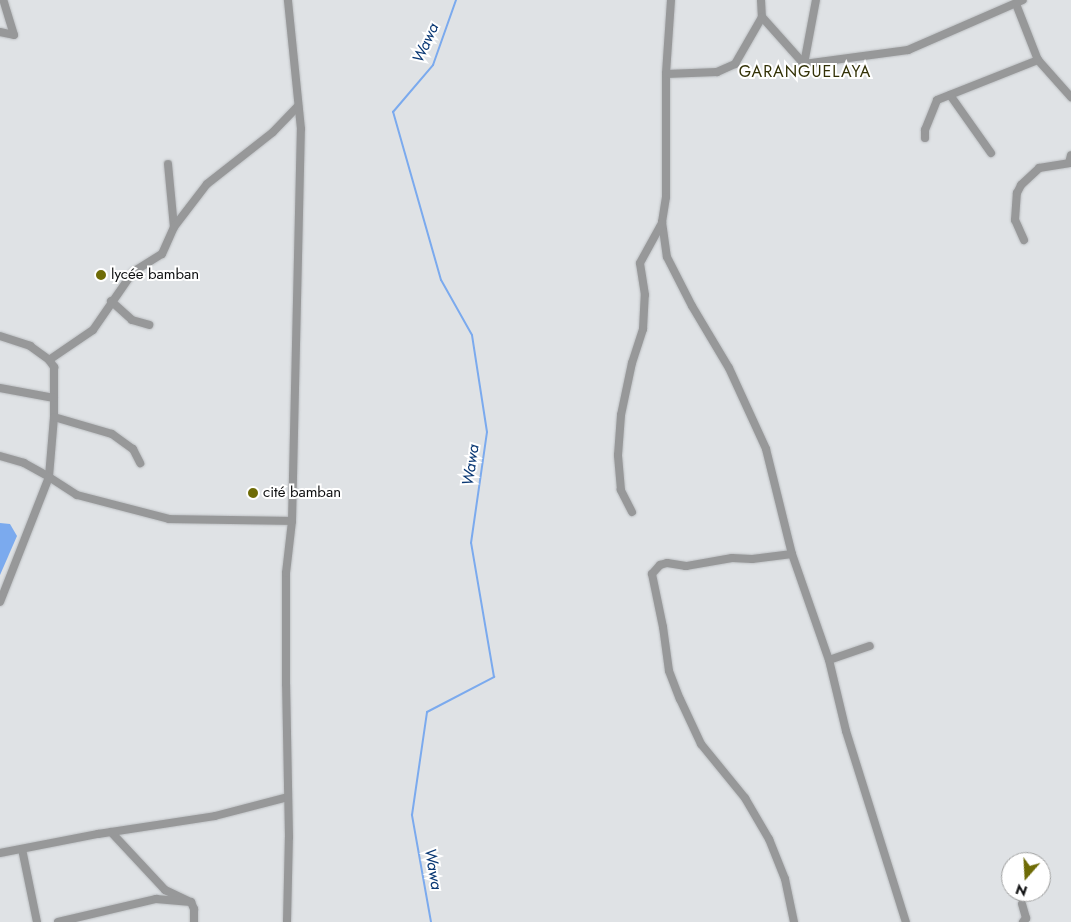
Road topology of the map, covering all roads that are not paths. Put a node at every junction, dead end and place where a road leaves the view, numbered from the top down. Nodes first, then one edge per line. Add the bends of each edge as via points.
1 (3, 0) edge
2 (288, 0) edge
3 (671, 0) edge
4 (761, 0) edge
5 (816, 0) edge
6 (1019, 2) edge
7 (762, 17) junction
8 (0, 32) edge
9 (1038, 60) junction
10 (804, 64) junction
11 (666, 74) junction
12 (950, 95) junction
13 (1071, 97) edge
14 (298, 106) junction
15 (925, 138) dead end
16 (991, 153) dead end
17 (1071, 155) edge
18 (168, 164) dead end
19 (662, 222) junction
20 (174, 227) junction
21 (1024, 240) dead end
22 (111, 301) junction
23 (150, 325) dead end
24 (0, 336) edge
25 (49, 360) junction
26 (0, 388) edge
27 (54, 398) junction
28 (54, 416) junction
29 (0, 456) edge
30 (140, 463) dead end
31 (49, 477) junction
32 (632, 512) dead end
33 (292, 521) junction
34 (792, 554) junction
35 (0, 602) edge
36 (870, 646) dead end
37 (828, 660) junction
38 (288, 797) junction
39 (111, 832) junction
40 (22, 849) junction
41 (0, 853) edge
42 (190, 902) junction
43 (1022, 904) dead end
44 (37, 922) edge
45 (58, 922) edge
46 (194, 922) edge
47 (287, 922) edge
48 (794, 922) edge
49 (906, 922) edge
50 (1022, 922) edge

1 - 8 street via 14,35
2 - 14 street
3 - 11 street
4 - 7 street
5 - 10 street
6 - 9 street
6 - 10 street via 908,50
7 - 10 street
7 - 11 street via 735,64 717,72
9 - 12 street
9 - 13 street
11 - 19 street via 666,197
12 - 15 street via 937,100
12 - 16 street
14 - 20 street via 273,132 207,184
14 - 33 street via 300,149
17 - 21 street via 1069,163 1039,168 1021,185 1017,193 1015,220
18 - 20 street
19 - 32 street via 640,263 645,295 643,329 621,415 618,455 621,490
19 - 34 street via 667,257 729,368 766,449
20 - 22 street via 162,254 133,272
22 - 23 street via 132,320
22 - 25 street via 93,330
24 - 25 street via 30,346
25 - 27 street via 54,368
26 - 27 street
27 - 28 street
28 - 30 street via 112,434 133,450
28 - 31 street
29 - 31 street via 24,463
31 - 33 street via 77,495 169,519
31 - 35 street
33 - 38 street via 286,573
34 - 37 street
34 - 48 street via 732,558 686,566 668,563 652,574 669,671 680,699 701,744 745,798 769,839 784,879
36 - 37 street
37 - 49 street via 846,731
38 - 39 street via 215,816
38 - 47 street
39 - 40 street
39 - 42 street via 165,890
40 - 41 street
40 - 44 street
42 - 45 street via 156,899
42 - 46 street via 194,909
43 - 50 street via 1026,918

